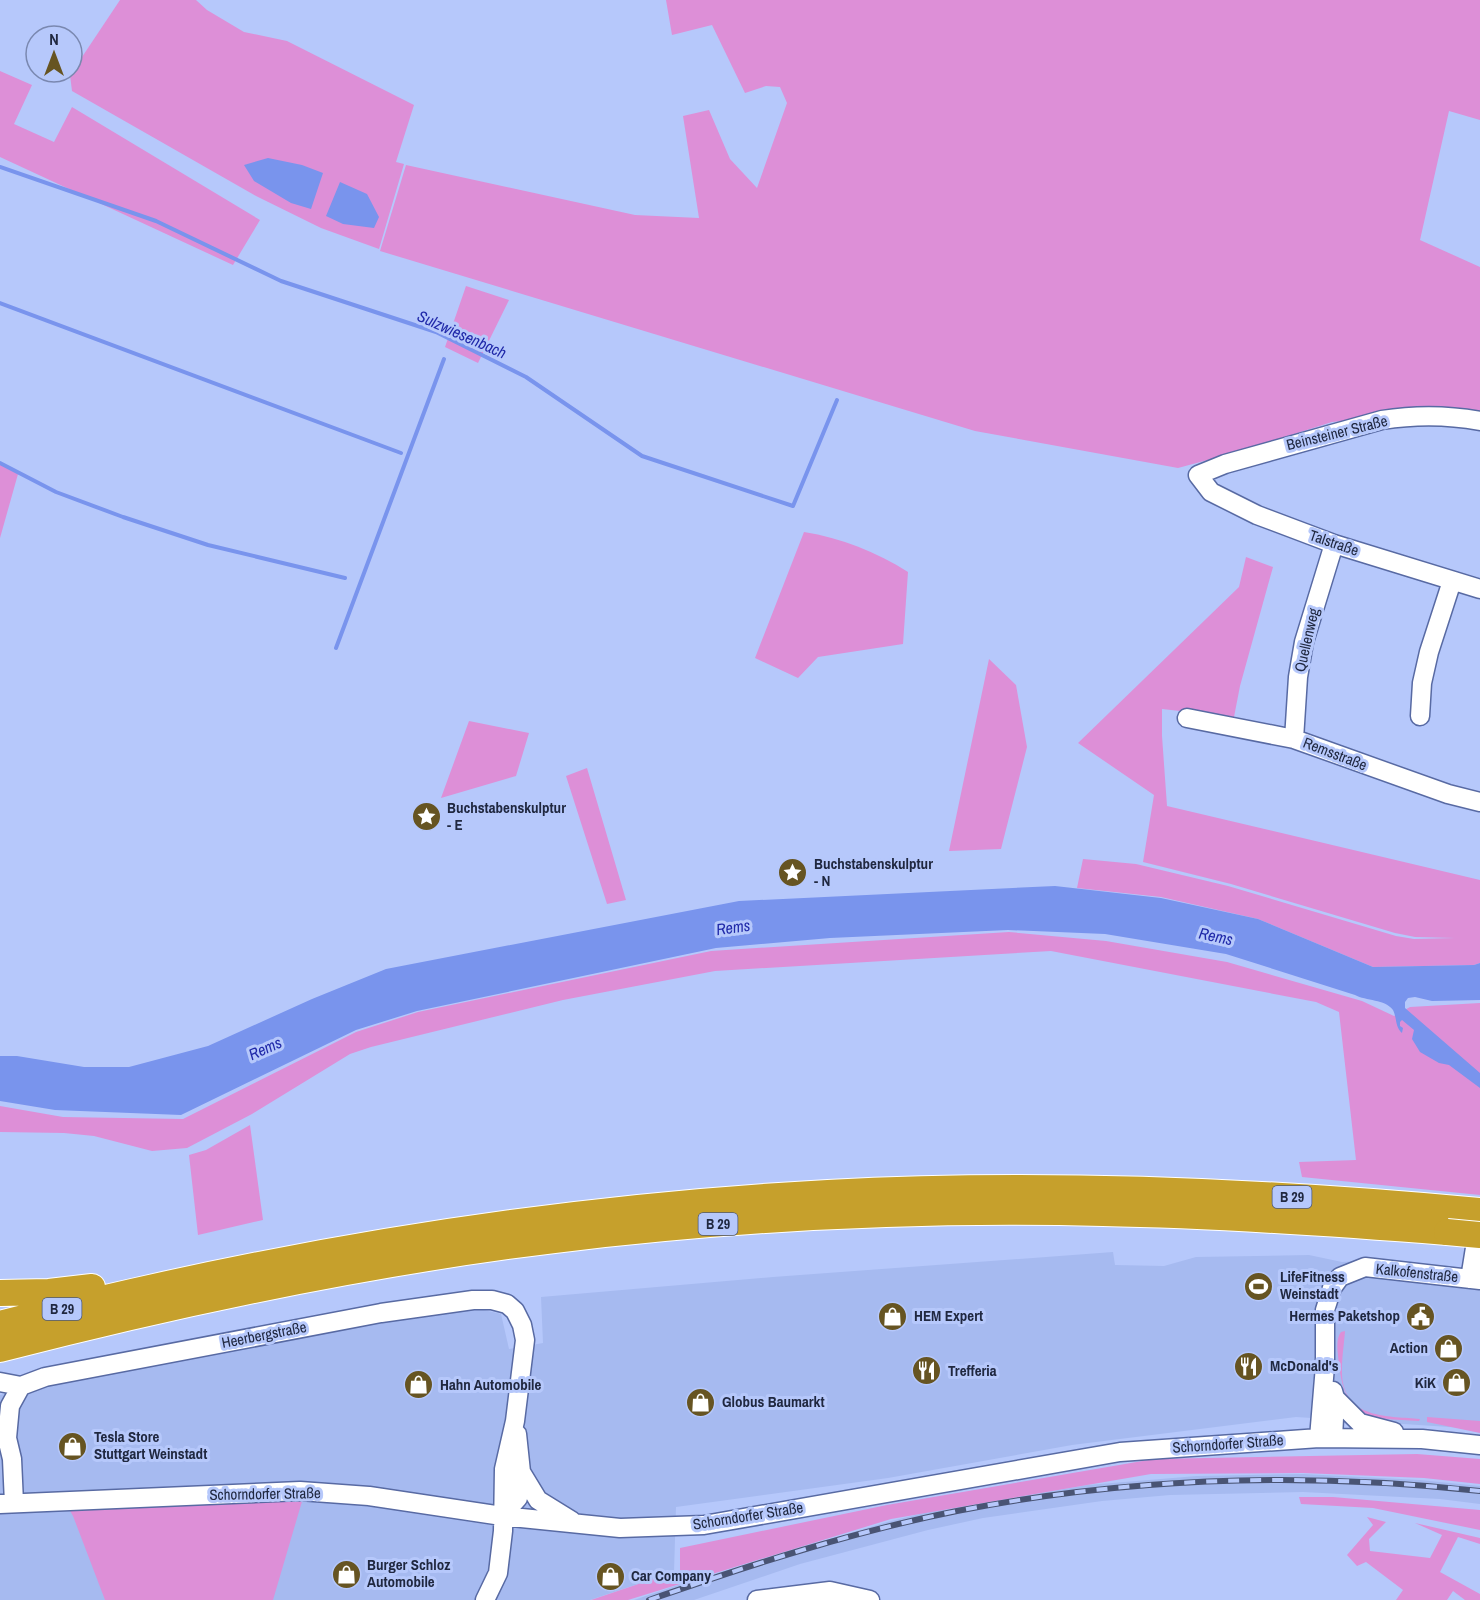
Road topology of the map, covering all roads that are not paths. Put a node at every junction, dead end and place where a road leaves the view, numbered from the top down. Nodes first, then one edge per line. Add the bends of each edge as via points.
1 (1480, 421) edge
2 (1198, 475) joint
3 (1334, 544) junction
4 (1452, 581) junction
5 (1480, 589) edge
6 (1420, 716) dead end
7 (1187, 718) dead end
8 (1294, 739) junction
9 (1480, 802) edge
10 (1480, 1212) edge
11 (1448, 1220) junction
12 (1480, 1235) edge
13 (1475, 1280) edge
14 (0, 1293) edge
15 (125, 1293) junction
16 (0, 1324) edge
17 (0, 1348) edge
18 (1325, 1366) junction
19 (0, 1382) edge
20 (21, 1386) junction
21 (1335, 1398) junction
22 (515, 1421) junction
23 (7, 1438) junction
24 (1326, 1438) junction
25 (1422, 1439) junction
26 (1480, 1445) edge
27 (0, 1464) edge
28 (521, 1472) junction
29 (7, 1504) edge
30 (502, 1516) junction
31 (576, 1524) junction
32 (832, 1595) edge
33 (485, 1600) edge
34 (757, 1600) edge
35 (870, 1600) edge

1 - 2 street, Beinsteiner Straße via 1447,417 1382,420
2 - 3 street, Talstraße via 1211,492 1257,515
3 - 4 street, Talstraße
3 - 8 street, Quellenweg via 1304,642
4 - 5 street, Talstraße
4 - 6 street via 1429,652
7 - 8 street, Remsstraße
8 - 9 street, Remsstraße
10 - 11 highway, B 29
10 - 13 street
11 - 12 highway, B 29, bridge
11 - 15 highway, B 29 via 1216,1193 924,1189 806,1194 632,1208 463,1229 308,1255
11 - 17 highway, B 29 via 1089,1212 915,1214 719,1224 552,1240 375,1267 241,1292
13 - 18 street, Kalkofenstraße via 1365,1267 1340,1277 1325,1310
14 - 15 highway via 100,1286
15 - 16 highway, B 29
18 - 21 street, Kalkofenstraße
18 - 24 street, Kalkofenstraße
19 - 20 street
20 - 22 street, Heerbergstraße via 45,1377 381,1313 492,1300 507,1304 522,1324 525,1340
20 - 23 street via 10,1406
21 - 24 street, Kalkofenstraße
21 - 25 street, Schorndorfer Straße via 1360,1423
22 - 28 street, Heerbergstraße
22 - 30 street, Heerbergstraße via 504,1469
23 - 27 street
23 - 29 street via 12,1459
24 - 25 street, Schorndorfer Straße
24 - 31 street, Schorndorfer Straße via 1120,1452 705,1525 620,1528
25 - 26 street, Schorndorfer Straße
28 - 30 street, Heerbergstraße via 518,1498
28 - 31 street via 538,1500
29 - 30 street, Schorndorfer Straße via 300,1491 369,1496
30 - 31 street, Schorndorfer Straße
30 - 33 street via 498,1573
32 - 34 street
32 - 35 street

